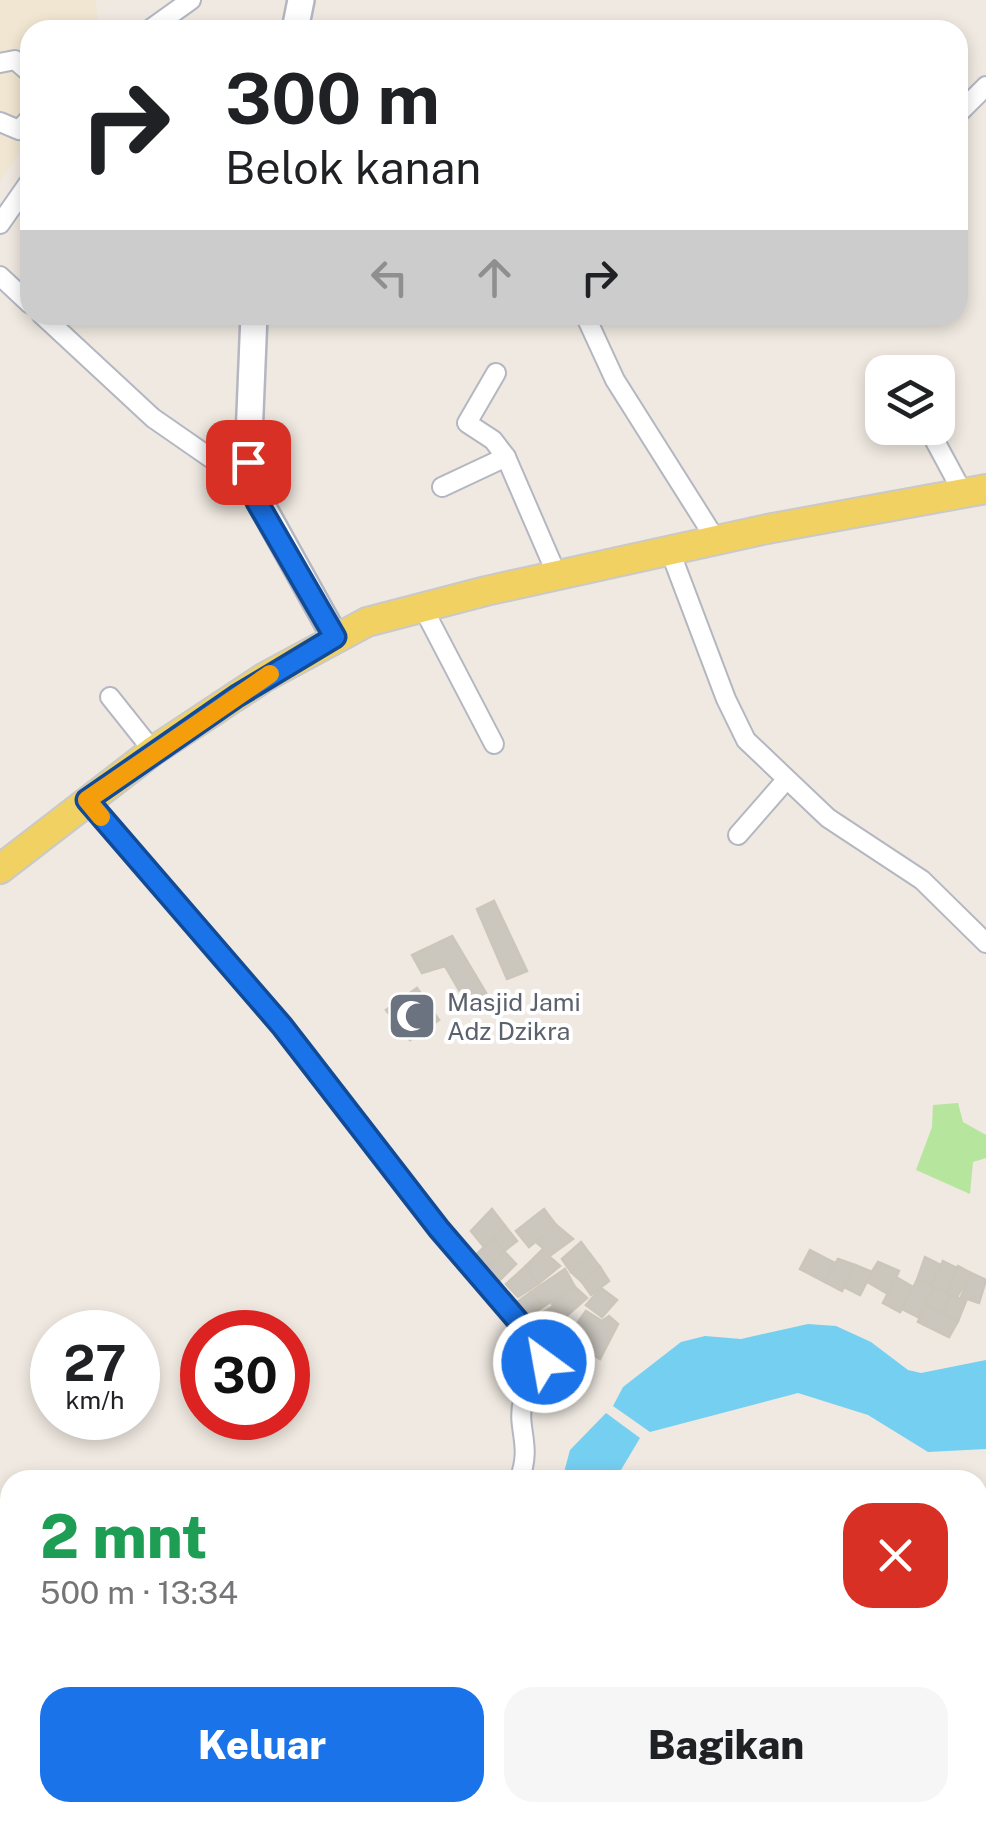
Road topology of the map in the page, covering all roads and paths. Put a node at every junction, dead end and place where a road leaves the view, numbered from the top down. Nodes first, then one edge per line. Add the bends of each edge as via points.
1 (187, 1) edge
2 (162, 20) edge
3 (986, 86) edge
4 (968, 104) edge
5 (20, 195) edge
6 (0, 224) edge
7 (0, 276) edge
8 (20, 295) edge
9 (53, 325) edge
10 (254, 325) edge
11 (590, 325) edge
12 (496, 373) dead end
13 (941, 445) edge
14 (506, 457) junction
15 (251, 486) junction
16 (442, 487) dead end
17 (975, 491) edge
18 (716, 540) junction
19 (670, 551) junction
20 (557, 576) junction
21 (422, 606) junction
22 (335, 637) junction
23 (110, 697) dead end
24 (494, 744) dead end
25 (153, 752) junction
26 (786, 780) junction
27 (87, 800) junction
28 (738, 834) dead end
29 (0, 868) edge
30 (986, 943) edge
31 (522, 1470) edge

1 - 2 street
3 - 4 street
5 - 6 street
7 - 8 street
9 - 15 street via 153,418
10 - 15 street
11 - 18 street via 615,380
12 - 14 street via 466,423
13 - 17 street
14 - 16 street
14 - 20 street
15 - 22 street
17 - 18 main road
18 - 19 main road
19 - 20 main road
19 - 26 street via 740,727
20 - 21 main road
21 - 22 main road
21 - 24 street
22 - 25 main road
23 - 25 street
25 - 27 main road
26 - 28 street
26 - 30 street via 838,826 922,880
27 - 29 main road
27 - 31 street via 282,1026 439,1229 543,1350 544,1362 522,1402 528,1454

